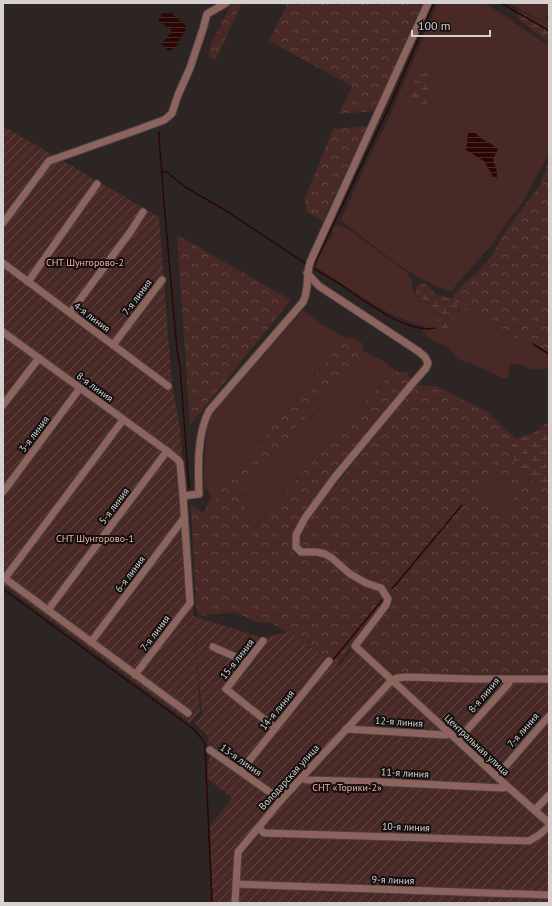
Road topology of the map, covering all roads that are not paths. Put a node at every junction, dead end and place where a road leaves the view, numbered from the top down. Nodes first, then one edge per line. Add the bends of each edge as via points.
1 (226, 3) edge
2 (428, 3) edge
3 (97, 184) dead end
4 (143, 212) dead end
5 (3, 224) edge
6 (3, 263) edge
7 (307, 273) junction
8 (162, 280) dead end
9 (28, 282) junction
10 (70, 313) junction
11 (3, 332) edge
12 (113, 345) junction
13 (39, 358) junction
14 (168, 386) dead end
15 (80, 388) junction
16 (3, 405) edge
17 (123, 420) junction
18 (167, 452) junction
19 (3, 492) edge
20 (183, 496) junction
21 (185, 521) junction
22 (4, 578) edge
23 (48, 610) junction
24 (263, 641) dead end
25 (91, 642) junction
26 (213, 647) dead end
27 (329, 661) dead end
28 (247, 662) junction
29 (135, 675) junction
30 (549, 679) edge
31 (392, 680) junction
32 (509, 680) junction
33 (188, 713) dead end
34 (549, 716) edge
35 (275, 728) junction
36 (346, 729) junction
37 (451, 734) junction
38 (458, 740) junction
39 (210, 750) dead end
40 (240, 771) junction
41 (497, 776) junction
42 (302, 778) junction
43 (508, 787) junction
44 (549, 795) edge
45 (281, 800) junction
46 (535, 810) junction
47 (549, 825) edge
48 (258, 828) junction
49 (236, 884) junction
50 (549, 895) edge
51 (235, 903) edge

1 - 5 street via 207,14 190,68 172,113 168,117 49,161
2 - 7 street
3 - 9 street
4 - 10 street
6 - 9 street, 4-я линия
7 - 20 street via 307,294 303,302 209,411 202,429 199,494
7 - 31 street, Центральная улица via 319,286 418,351 428,361 426,368 335,477 299,526 295,541 296,548 301,552 325,554 350,574 384,592 388,599 386,605 355,646
8 - 12 street, 7-я линия
9 - 10 street, 4-я линия
10 - 12 street, 4-я линия
11 - 13 street, 8-я линия
12 - 14 street, 4-я линия
13 - 15 street, 8-я линия
13 - 16 street
15 - 17 street, 8-я линия
15 - 19 street, 3-я линия
17 - 18 street, 8-я линия
17 - 22 street
18 - 20 street, 8-я линия via 180,463
18 - 23 street, 5-я линия
20 - 21 street
21 - 25 street, 6-я линия
21 - 29 street, 7-я линия via 190,602
22 - 23 street
23 - 25 street
24 - 28 street, 15-я линия
25 - 29 street
26 - 28 street
27 - 35 street, 14-я линия
28 - 35 street, 15-я линия via 226,689
29 - 33 street
30 - 32 street
31 - 32 street via 407,677
31 - 36 street, Володарская улица
31 - 37 street, Центральная улица
32 - 38 street, 8-я линия
34 - 41 street, 7-я линия
35 - 40 street, 14-я линия
36 - 37 street, 12-я линия
36 - 42 street, Володарская улица
37 - 38 street, Центральная улица
38 - 41 street, Центральная улица
39 - 40 street, 13-я линия
40 - 45 street, 13-я линия
41 - 43 street, Центральная улица
42 - 43 street, 11-я линия
42 - 45 street, Володарская улица
43 - 46 street, Центральная улица
44 - 46 street
45 - 48 street, Володарская улица
46 - 47 street, Центральная улица
47 - 48 street, 10-я линия via 529,841 264,833
48 - 49 street, Володарская улица via 238,852
49 - 50 street, 9-я линия
49 - 51 street, Володарская улица

